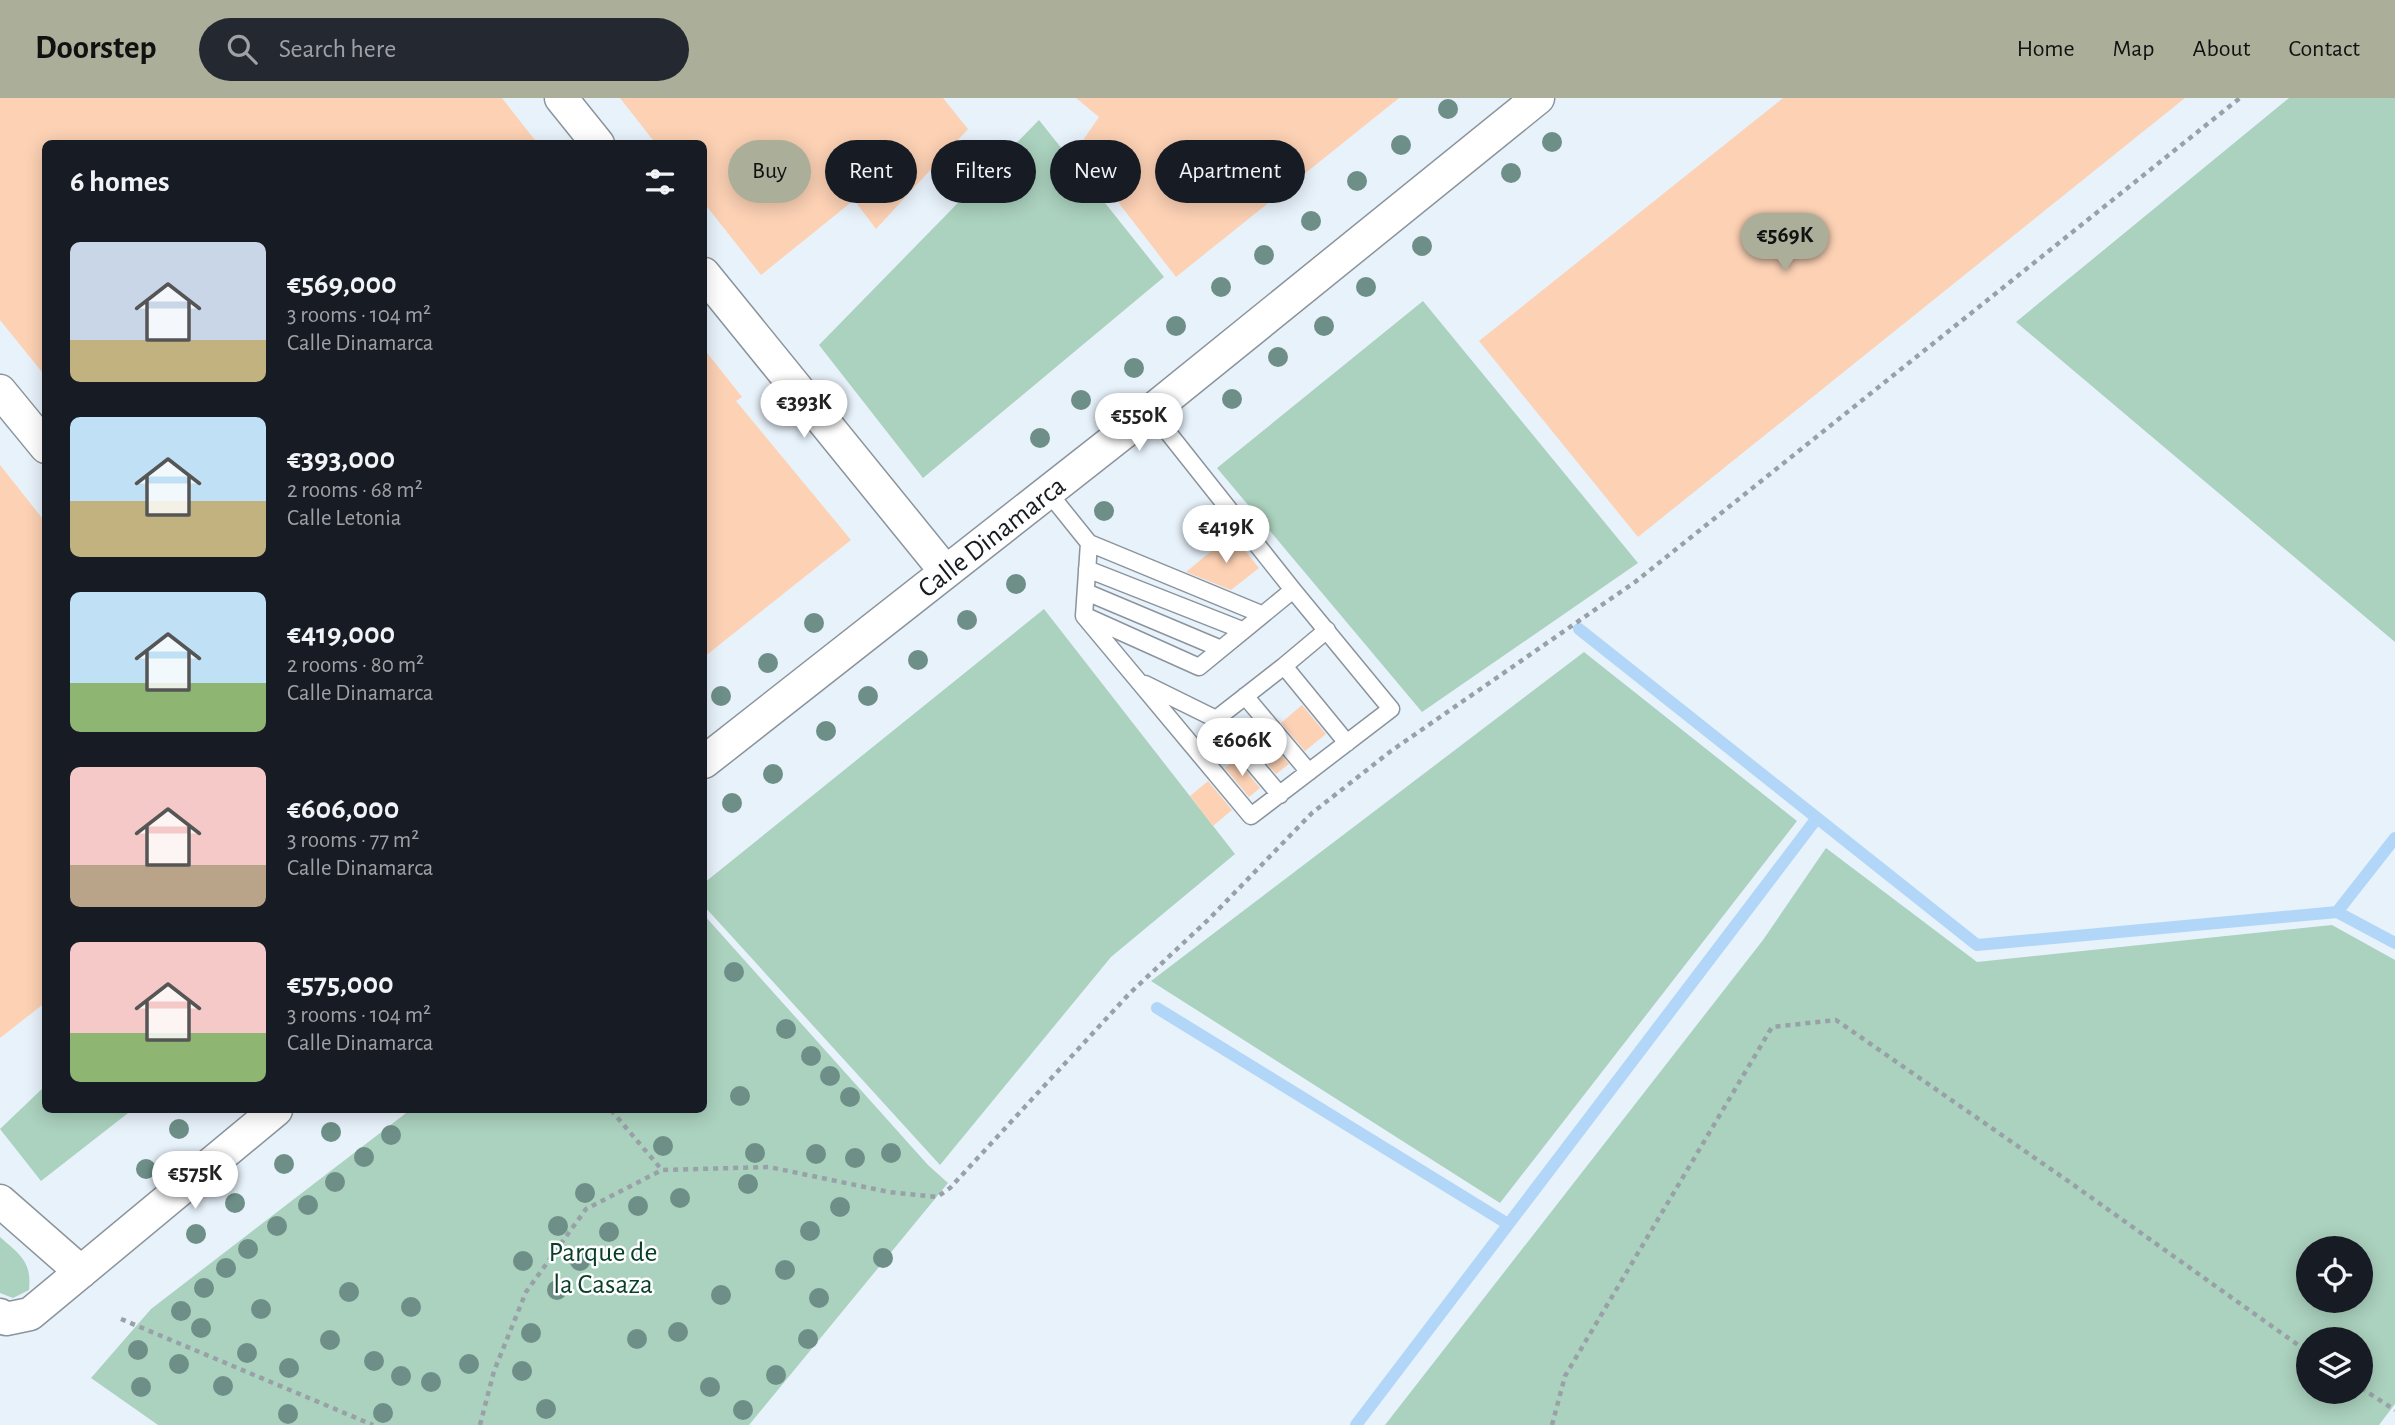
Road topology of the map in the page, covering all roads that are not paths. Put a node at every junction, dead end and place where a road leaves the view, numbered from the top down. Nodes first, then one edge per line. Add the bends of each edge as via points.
1 (561, 98) edge
2 (1538, 98) edge
3 (595, 140) edge
4 (707, 278) edge
5 (0, 391) edge
6 (1151, 411) junction
7 (42, 442) edge
8 (1048, 492) junction
9 (1089, 543) junction
10 (1087, 569) junction
11 (946, 572) junction
12 (1293, 590) junction
13 (1086, 592) junction
14 (1261, 614) junction
15 (1084, 616) junction
16 (1242, 630) junction
17 (1326, 630) junction
18 (1219, 648) junction
19 (1284, 666) junction
20 (1139, 681) junction
21 (1245, 696) junction
22 (1216, 719) junction
23 (1347, 743) junction
24 (707, 760) edge
25 (1309, 772) junction
26 (1280, 795) junction
27 (272, 1113) edge
28 (0, 1200) edge
29 (81, 1272) junction
30 (0, 1315) edge

1 - 3 street
2 - 6 street, Calle Dinamarca
4 - 11 street
5 - 7 street
6 - 8 street, Calle Dinamarca
6 - 12 lane
8 - 9 lane
8 - 11 street, Calle Dinamarca
9 - 10 lane
9 - 14 lane
10 - 13 lane
10 - 16 lane
11 - 24 street, Calle Dinamarca
12 - 14 lane
12 - 17 lane
13 - 15 lane
13 - 18 lane
14 - 16 lane
15 - 18 lane via 1199,667
15 - 20 lane
16 - 18 lane
17 - 19 lane
17 - 23 lane via 1391,709
19 - 21 lane
19 - 23 lane
20 - 22 lane
20 - 26 lane via 1251,816
21 - 22 lane
21 - 25 lane
22 - 26 lane
23 - 25 lane
25 - 26 lane
27 - 29 street
28 - 29 street
29 - 30 street via 30,1314 6,1319

